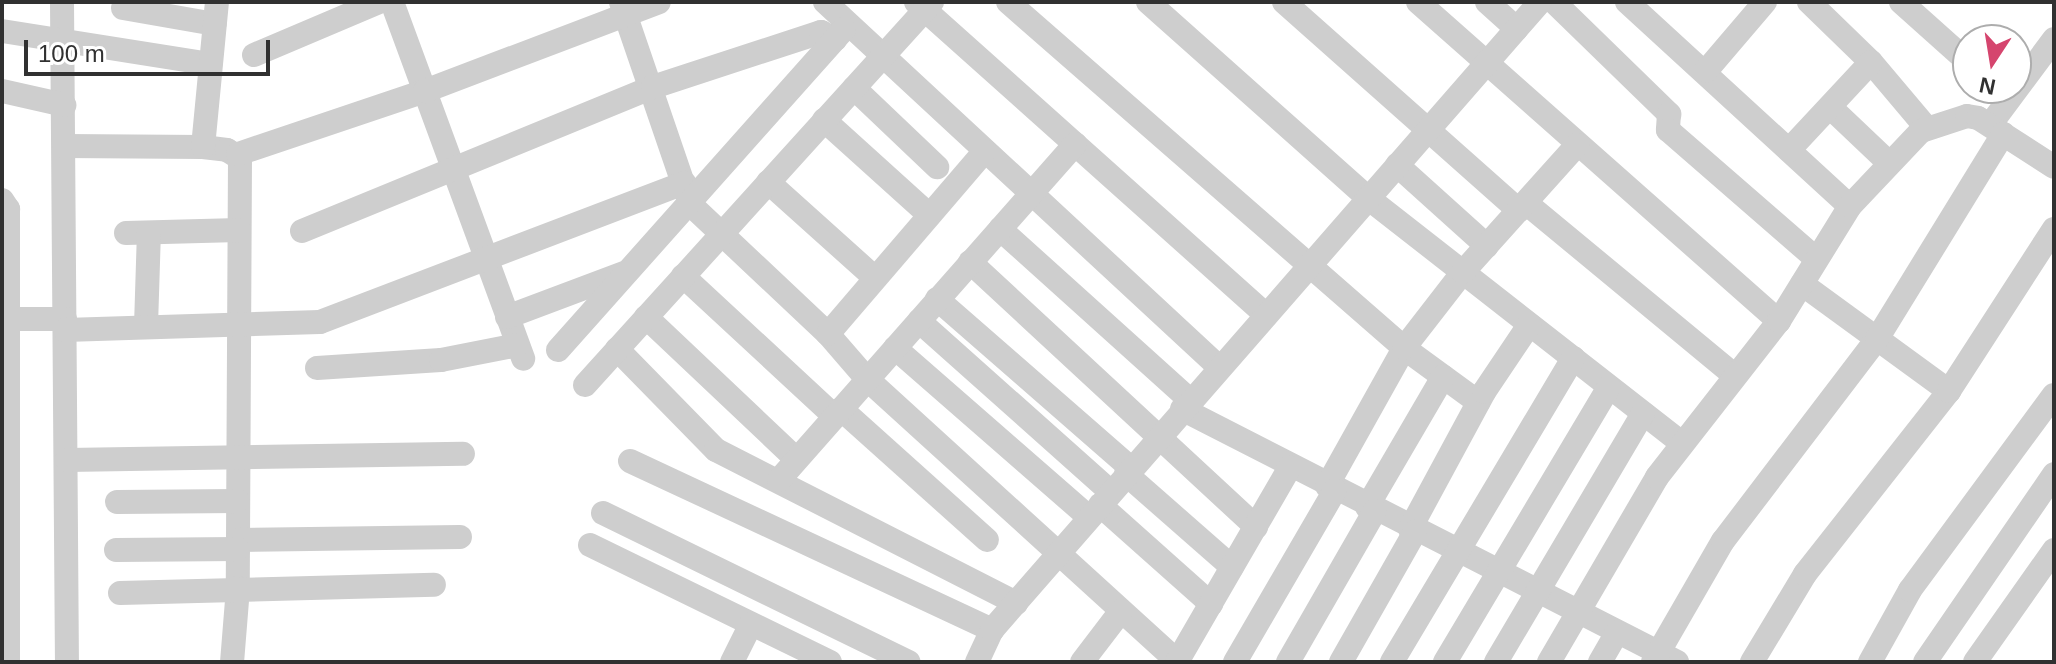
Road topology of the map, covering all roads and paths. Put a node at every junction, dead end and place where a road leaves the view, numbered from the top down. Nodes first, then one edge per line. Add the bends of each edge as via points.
1 (62, 2) edge
2 (379, 2) edge
3 (392, 2) edge
4 (659, 2) edge
5 (825, 2) edge
6 (1008, 2) edge
7 (1148, 2) edge
8 (1284, 2) edge
9 (1418, 2) edge
10 (1487, 2) edge
11 (1540, 2) edge
12 (1554, 2) edge
13 (1627, 2) edge
14 (1765, 2) edge
15 (1809, 2) edge
16 (1901, 2) edge
17 (924, 5) edge
18 (123, 8) dead end
19 (624, 8) edge
20 (216, 13) edge
21 (1517, 29) junction
22 (2, 31) edge
23 (842, 31) junction
24 (2054, 39) edge
25 (62, 44) junction
26 (1952, 48) edge
27 (254, 55) dead end
28 (883, 56) junction
29 (1871, 62) junction
30 (1486, 63) junction
31 (210, 64) junction
32 (2032, 66) edge
33 (1706, 71) junction
34 (653, 87) junction
35 (854, 88) junction
36 (2, 91) edge
37 (425, 91) junction
38 (2006, 104) edge
39 (64, 105) junction
40 (1830, 107) junction
41 (824, 120) junction
42 (1926, 127) junction
43 (1996, 129) junction
44 (1427, 131) junction
45 (1075, 144) junction
46 (1577, 145) junction
47 (64, 146) junction
48 (203, 147) junction
49 (1789, 150) junction
50 (985, 151) junction
51 (238, 154) junction
52 (1889, 163) junction
53 (1397, 165) junction
54 (937, 167) dead end
55 (2054, 167) edge
56 (454, 169) junction
57 (768, 182) junction
58 (687, 194) junction
59 (1031, 194) junction
60 (1368, 198) junction
61 (2, 200) edge
62 (1850, 206) junction
63 (1522, 207) junction
64 (929, 215) junction
65 (1000, 229) junction
66 (2054, 229) edge
67 (239, 230) junction
68 (302, 231) dead end
69 (722, 234) junction
70 (1487, 246) junction
71 (4, 257) edge
72 (485, 257) junction
73 (1814, 257) junction
74 (970, 262) junction
75 (1308, 266) junction
76 (630, 270) junction
77 (1463, 272) junction
78 (683, 276) junction
79 (874, 277) junction
80 (1802, 284) junction
81 (937, 299) junction
82 (1266, 315) junction
83 (507, 317) junction
84 (646, 317) junction
85 (4, 319) edge
86 (919, 321) junction
87 (1779, 321) junction
88 (65, 324) junction
89 (238, 325) junction
90 (1529, 325) junction
91 (146, 326) junction
92 (828, 334) junction
93 (1877, 339) junction
94 (895, 348) junction
95 (1404, 348) junction
96 (617, 349) junction
97 (558, 350) dead end
98 (1573, 358) junction
99 (1219, 367) junction
100 (317, 368) dead end
101 (1735, 376) junction
102 (1443, 377) junction
103 (867, 379) junction
104 (585, 385) dead end
105 (1609, 387) junction
106 (1949, 391) junction
107 (2054, 395) edge
108 (1478, 402) junction
109 (1186, 405) junction
110 (838, 412) junction
111 (1643, 413) junction
112 (1158, 437) junction
113 (1682, 443) junction
114 (463, 454) dead end
115 (238, 457) junction
116 (796, 459) junction
117 (67, 460) junction
118 (630, 461) dead end
119 (1290, 467) junction
120 (2054, 474) edge
121 (779, 480) junction
122 (1331, 488) junction
123 (1111, 491) junction
124 (238, 501) junction
125 (117, 502) dead end
126 (1371, 509) junction
127 (603, 513) dead end
128 (1256, 527) junction
129 (1412, 530) junction
130 (460, 537) dead end
131 (987, 540) dead end
132 (238, 544) junction
133 (590, 545) dead end
134 (116, 550) dead end
135 (2054, 550) edge
136 (1455, 552) junction
137 (1058, 553) junction
138 (1232, 567) junction
139 (1497, 573) junction
140 (434, 585) dead end
141 (238, 588) junction
142 (1536, 592) junction
143 (120, 593) dead end
144 (1016, 603) junction
145 (1211, 604) junction
146 (1121, 611) junction
147 (1577, 612) junction
148 (751, 624) junction
149 (992, 630) junction
150 (1617, 632) junction
151 (1170, 659) edge
152 (1351, 659) edge
153 (1663, 659) edge
154 (8, 662) edge
155 (67, 662) edge
156 (232, 662) edge
157 (732, 662) edge
158 (830, 662) edge
159 (909, 662) edge
160 (977, 662) edge
161 (1082, 662) edge
162 (1235, 662) edge
163 (1288, 662) edge
164 (1392, 662) edge
165 (1445, 662) edge
166 (1496, 662) edge
167 (1549, 662) edge
168 (1600, 662) edge
169 (1752, 662) edge
170 (1870, 662) edge
171 (1925, 662) edge
172 (1975, 662) edge

1 - 25 street
2 - 27 street
3 - 37 street
4 - 19 street
5 - 23 street
6 - 75 street
7 - 60 street
8 - 44 street
9 - 30 street
10 - 21 street
11 - 21 street
12 - 73 street via 1669,114 1668,130
13 - 33 street
14 - 33 street
15 - 29 street
16 - 26 street
17 - 28 street
17 - 45 street
18 - 20 street
19 - 34 street
19 - 37 street
20 - 31 street
21 - 30 street
22 - 25 street
23 - 28 street
23 - 34 street via 821,32
23 - 58 street
24 - 32 street
25 - 31 street
25 - 39 street
28 - 35 street
28 - 50 street
29 - 40 street
29 - 42 street
30 - 44 street
30 - 46 street
31 - 48 street
33 - 49 street
34 - 56 street
34 - 58 street
35 - 41 street
35 - 54 street
36 - 39 street
37 - 51 street
37 - 56 street
38 - 43 street
39 - 47 street
40 - 49 street
40 - 52 street
41 - 57 street
41 - 64 street
42 - 43 street via 1967,116
42 - 52 street
43 - 55 street
43 - 93 street
44 - 53 street
44 - 63 street
45 - 59 street
45 - 82 street
46 - 63 street
46 - 87 street
47 - 48 street
47 - 88 street
48 - 51 street
49 - 62 street
50 - 59 street
50 - 64 street
51 - 67 street
52 - 62 street
53 - 60 street
53 - 70 street
56 - 68 street
56 - 72 street
57 - 69 street
57 - 79 street
58 - 69 street
58 - 72 street
58 - 76 street
59 - 65 street
59 - 99 street
60 - 75 street
60 - 77 street
61 - 71 street via 8,209
62 - 73 street
63 - 70 street
63 - 101 street
64 - 79 street
65 - 74 street
65 - 109 street
66 - 106 street
67 - 89 street
67 - 91 street via 137,233
69 - 78 street
69 - 92 street
70 - 77 street
71 - 85 street
72 - 83 street
72 - 89 street via 320,322
73 - 80 street
74 - 81 street
74 - 112 street
75 - 82 street
75 - 95 street
76 - 83 street
76 - 97 street
77 - 90 street
77 - 95 street
78 - 84 street
78 - 110 street
79 - 92 street
80 - 87 street
80 - 93 street
81 - 86 street
81 - 123 street
82 - 99 street
83 - 100 street via 520,352
84 - 96 street
84 - 116 street
85 - 88 street
85 - 154 street
86 - 94 street
86 - 123 street
87 - 101 street
88 - 91 street
88 - 117 street
89 - 91 street
89 - 115 street
90 - 98 street
90 - 108 street
92 - 103 street
93 - 106 street
93 - 153 street via 1723,541
94 - 103 street
94 - 123 street
95 - 102 street
95 - 122 street
96 - 104 street
96 - 121 street via 708,445
98 - 105 street
98 - 136 street
99 - 109 street
101 - 113 street
102 - 108 street
102 - 126 street
103 - 110 street
103 - 137 street
105 - 111 street
105 - 139 street
106 - 169 street via 1805,574
107 - 170 street via 1910,590
108 - 129 street
109 - 112 street
109 - 119 street
110 - 116 street
110 - 131 street
111 - 113 street
111 - 142 street
112 - 123 street
112 - 128 street
113 - 147 street
114 - 115 street
115 - 117 street
115 - 124 street
116 - 121 street
117 - 155 street
118 - 149 street
119 - 122 street
119 - 128 street
120 - 171 street
121 - 144 street
122 - 126 street
122 - 162 street
123 - 137 street
123 - 138 street
123 - 145 street
124 - 125 street
124 - 132 street
126 - 129 street
126 - 163 street
127 - 159 street
128 - 138 street
129 - 136 street
129 - 152 street
130 - 132 street
132 - 134 street
132 - 141 street
133 - 148 street
135 - 172 street
136 - 139 street
136 - 164 street
137 - 144 street
137 - 146 street
138 - 145 street
139 - 142 street
139 - 165 street
140 - 141 street
141 - 143 street
141 - 156 street
142 - 147 street
142 - 166 street
144 - 149 street
145 - 151 street
146 - 151 street
146 - 161 street
147 - 150 street
147 - 167 street
148 - 157 street
148 - 158 street
149 - 160 street
150 - 153 street
150 - 168 street

